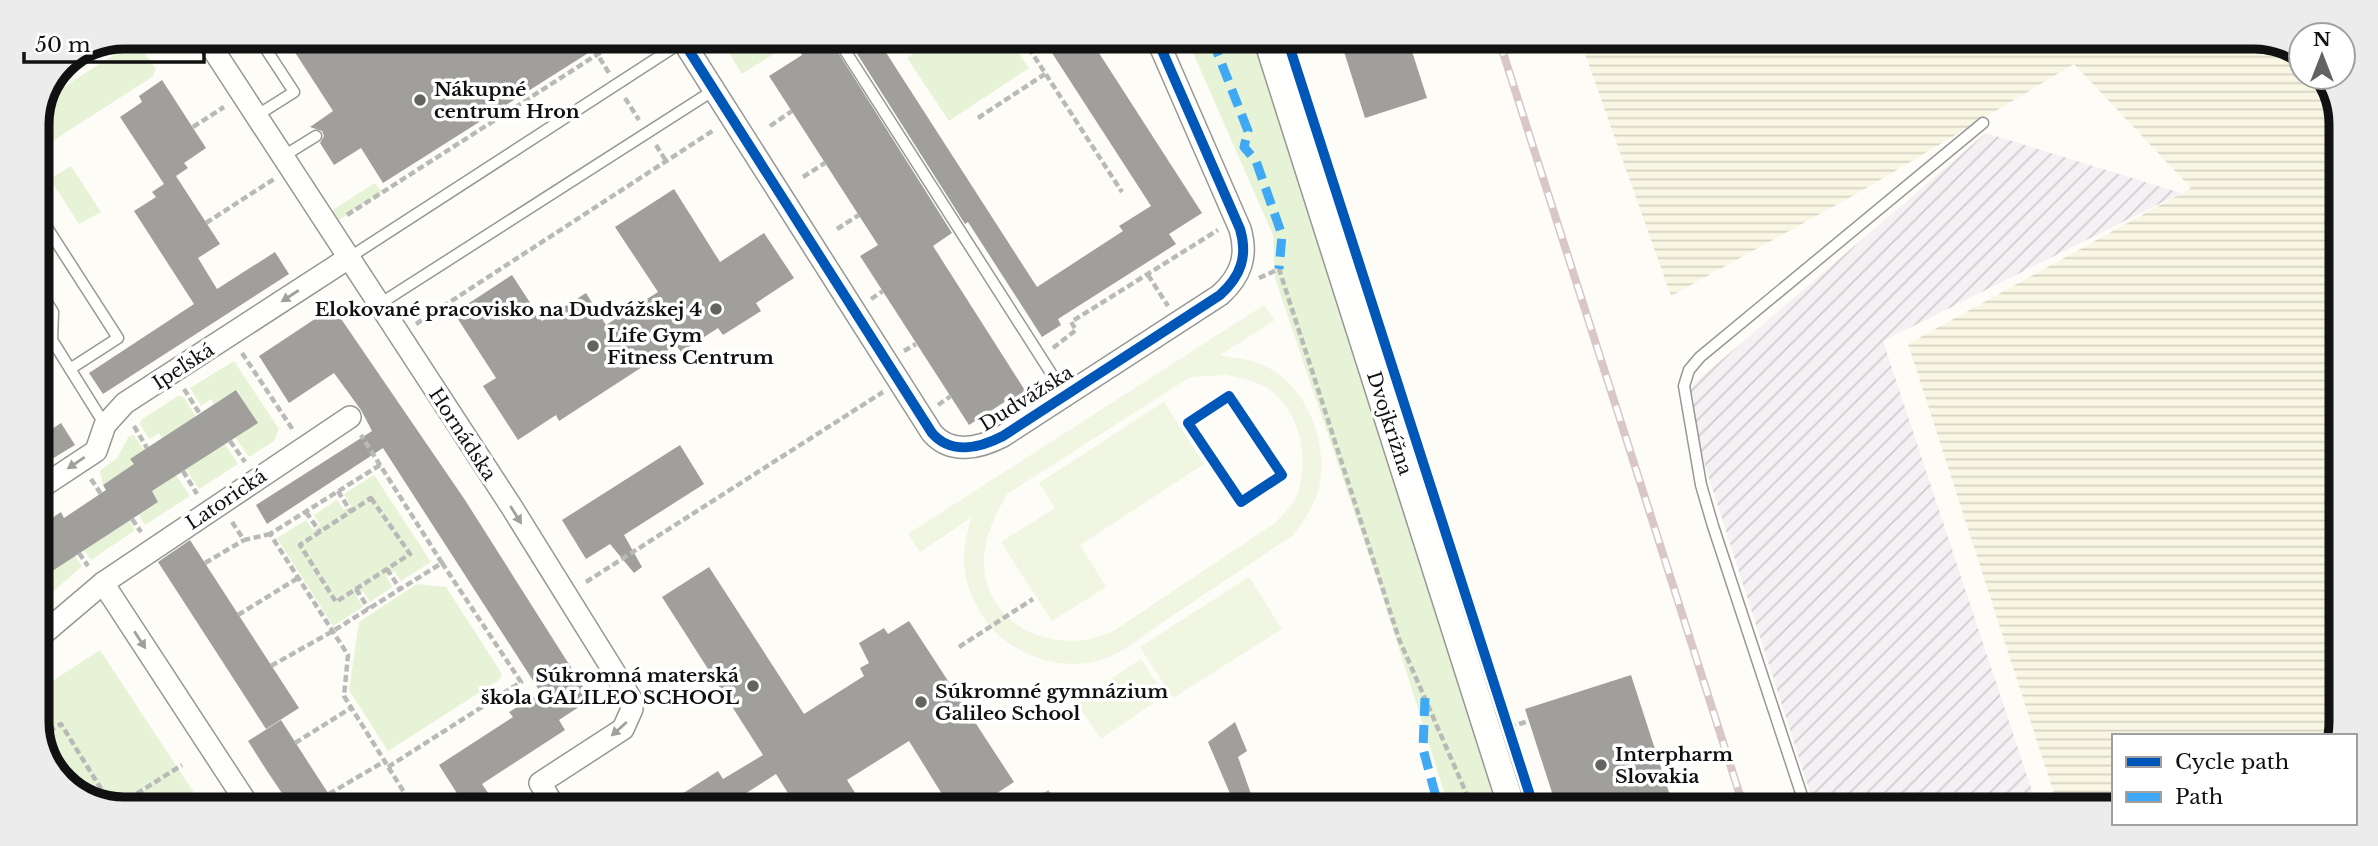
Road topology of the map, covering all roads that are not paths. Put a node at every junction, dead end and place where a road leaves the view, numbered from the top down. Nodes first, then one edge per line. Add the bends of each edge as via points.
1 (213, 49) edge
2 (266, 49) edge
3 (669, 49) edge
4 (690, 49) edge
5 (844, 49) edge
6 (1161, 49) edge
7 (1270, 49) edge
8 (713, 90) junction
9 (256, 116) junction
10 (1983, 123) dead end
11 (316, 136) dead end
12 (280, 167) junction
13 (49, 231) edge
14 (347, 259) junction
15 (378, 305) junction
16 (49, 306) edge
17 (70, 369) junction
18 (1065, 395) junction
19 (354, 424) road end
20 (105, 425) junction
21 (49, 489) edge
22 (95, 575) junction
23 (49, 626) edge
24 (243, 797) edge
25 (549, 797) edge
26 (1508, 797) edge
27 (1801, 797) edge

1 - 9 street, Hornádska
2 - 9 lane via 294,92
3 - 14 lane
4 - 8 street, Dudvážska
5 - 18 lane
6 - 18 street, Dudvážska via 1240,229 1241,268 1233,283
7 - 26 street, Dvojkrížna
8 - 15 lane
8 - 18 street, Dudvážska via 937,439 954,446 986,444
9 - 12 street, Hornádska
10 - 27 lane via 1700,357 1684,386 1701,485
11 - 12 lane
12 - 14 street, Hornádska
13 - 17 lane via 118,338
14 - 15 street, Hornádska
14 -> 20 street, Ipeľská via 125,403
15 -> 25 street, Hornádska via 631,699 632,709 623,729 540,783
16 - 17 lane via 52,340
17 - 20 lane
19 - 22 street, Latorická
20 -> 21 street, Ipeľská via 96,451
22 - 23 street, Latorická
22 -> 24 street

